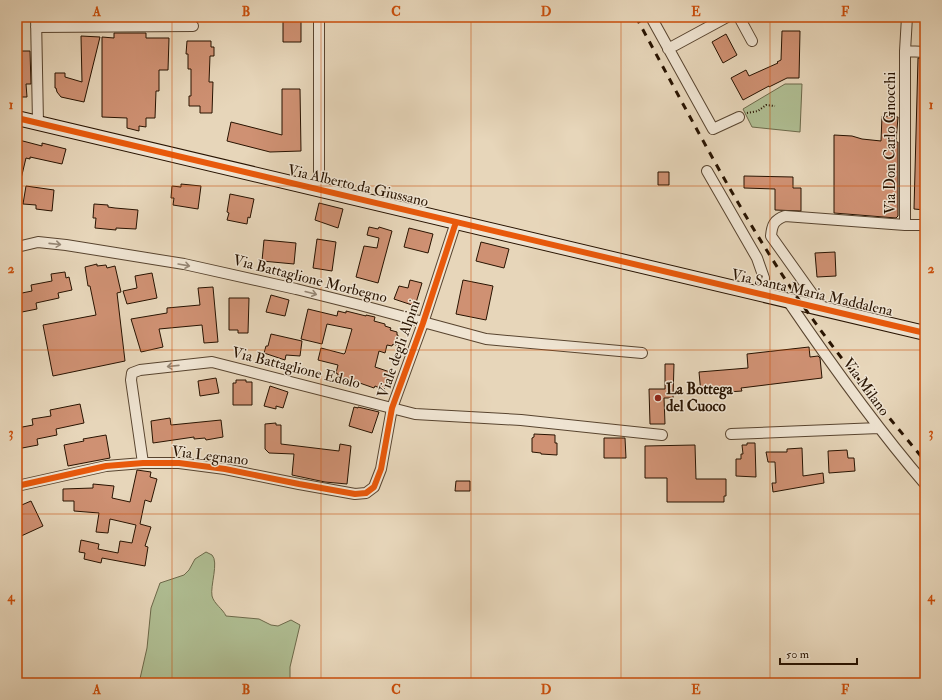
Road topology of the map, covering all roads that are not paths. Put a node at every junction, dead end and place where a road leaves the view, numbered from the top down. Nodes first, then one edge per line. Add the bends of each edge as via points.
1 (319, 17) edge
2 (651, 17) edge
3 (727, 17) edge
4 (739, 17) edge
5 (907, 17) edge
6 (36, 22) edge
7 (193, 26) dead end
8 (752, 41) dead end
9 (668, 49) junction
10 (905, 51) junction
11 (925, 52) edge
12 (739, 117) road end
13 (17, 118) edge
14 (38, 123) junction
15 (707, 171) dead end
16 (319, 190) junction
17 (456, 222) junction
18 (905, 224) junction
19 (925, 225) edge
20 (17, 247) edge
21 (693, 279) joint
22 (762, 295) junction
23 (788, 301) junction
24 (823, 309) junction
25 (423, 323) junction
26 (925, 333) edge
27 (642, 353) dead end
28 (392, 408) junction
29 (879, 428) junction
30 (731, 434) dead end
31 (662, 435) dead end
32 (143, 463) junction
33 (925, 484) edge
34 (17, 486) edge
35 (374, 487) joint

1 - 16 street
2 - 9 street
3 - 9 street
4 - 8 street
5 - 10 street, Via Don Carlo Gnocchi
6 - 7 street
6 - 14 street
9 - 12 street via 713,129
10 - 11 street
10 - 18 street, Via Don Carlo Gnocchi
13 - 14 street, Via Alberto da Giussano
14 - 16 street, Via Alberto da Giussano
15 - 22 street via 757,258 764,278
16 - 17 street, Via Alberto da Giussano
17 - 21 street, Via Alberto da Giussano
17 - 25 street, Viale degli Alpini
18 - 19 street
18 - 24 street, Via Don Carlo Gnocchi via 785,216 777,219 772,225 771,236
20 -> 25 street, Via Battaglione Morbegno via 38,242 184,264 296,289
21 - 22 street, Via Santa Maria Maddalena
22 - 23 street, Via Santa Maria Maddalena
23 - 24 street, Via Santa Maria Maddalena
23 - 29 street, Via Milano via 832,366
24 - 26 street, Via Santa Maria Maddalena
25 - 27 street, Via Battaglione Morbegno via 486,339
25 - 28 street, Viale degli Alpini
28 - 31 street, Via Battaglione Edolo via 415,414 521,420
28 -> 32 street, Via Battaglione Edolo via 212,362 140,370 132,373 130,380
28 - 35 street, Viale degli Alpini via 381,468
29 - 30 street, Via Milano
29 - 33 street
32 - 34 street, Via Legnano via 106,466
32 - 35 street, Via Legnano via 179,463 225,469 355,494 366,493

